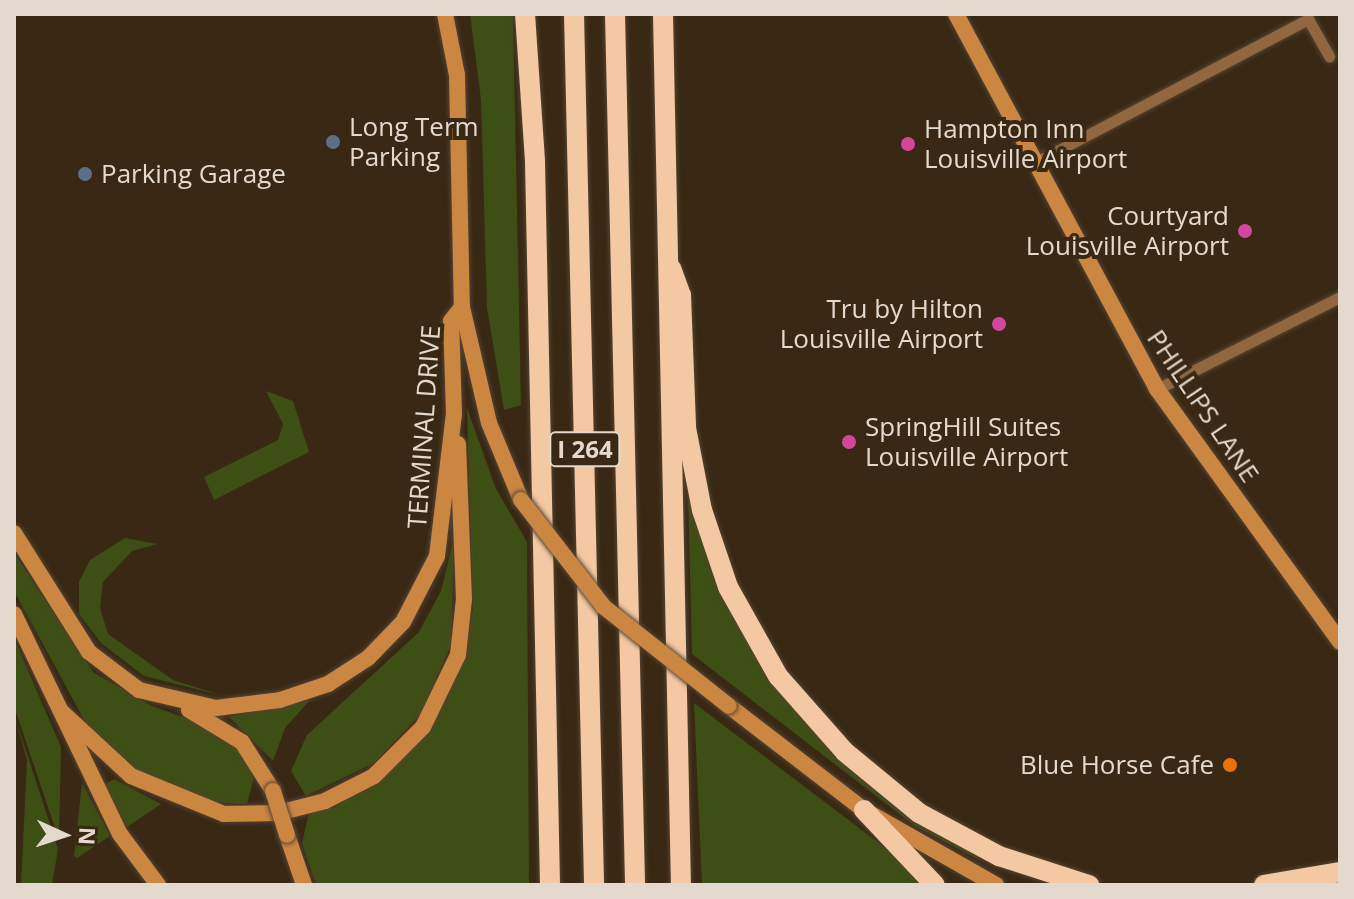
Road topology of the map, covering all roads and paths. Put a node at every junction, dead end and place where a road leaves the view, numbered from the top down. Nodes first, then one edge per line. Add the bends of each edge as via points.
1 (445, 14) edge
2 (525, 14) edge
3 (538, 14) edge
4 (574, 14) edge
5 (615, 14) edge
6 (663, 14) edge
7 (956, 14) edge
8 (1329, 56) dead end
9 (535, 162) junction
10 (1034, 163) junction
11 (669, 264) junction
12 (1340, 297) edge
13 (462, 307) junction
14 (1157, 389) junction
15 (454, 414) junction
16 (14, 533) edge
17 (14, 614) edge
18 (1340, 642) edge
19 (165, 700) junction
20 (62, 712) junction
21 (864, 810) junction
22 (547, 851) junction
23 (1340, 872) edge
24 (158, 885) edge
25 (304, 885) edge
26 (543, 885) edge
27 (550, 885) edge
28 (594, 885) edge
29 (635, 885) edge
30 (681, 885) edge
31 (935, 885) edge
32 (996, 885) edge
33 (1089, 885) edge
34 (1264, 885) edge

1 - 13 main road, TERMINAL DRIVE via 457,75
2 - 9 highway
3 - 9 highway via 542,138
4 - 28 highway, I 264
5 - 29 highway, I 264
6 - 11 highway
7 - 10 main road, PHILLIPS LANE
8 - 10 street via 1308,19
9 - 22 highway
10 - 14 main road, PHILLIPS LANE
11 - 30 highway
11 - 33 highway via 681,295 686,428 702,510 728,587 778,676 845,752 919,813 999,856
12 - 14 street
13 - 15 main road, TERMINAL DRIVE via 451,321
13 - 21 main road, TERMINAL DRIVE, bridge via 471,318 489,423 521,500 604,607
14 - 18 main road, PHILLIPS LANE
15 - 19 main road, TERMINAL DRIVE via 437,556 417,602 387,641 328,684 280,700 216,708
15 - 20 main road via 464,599 460,646 423,727 374,776 302,807 224,814 131,776
16 - 19 main road, TERMINAL DRIVE via 89,652 117,678
17 - 20 main road
19 - 25 main road, bridge via 242,742 273,791
20 - 24 main road via 120,834
21 - 31 highway
21 - 32 main road, TERMINAL DRIVE
22 - 26 highway
22 - 27 highway
23 - 34 highway

